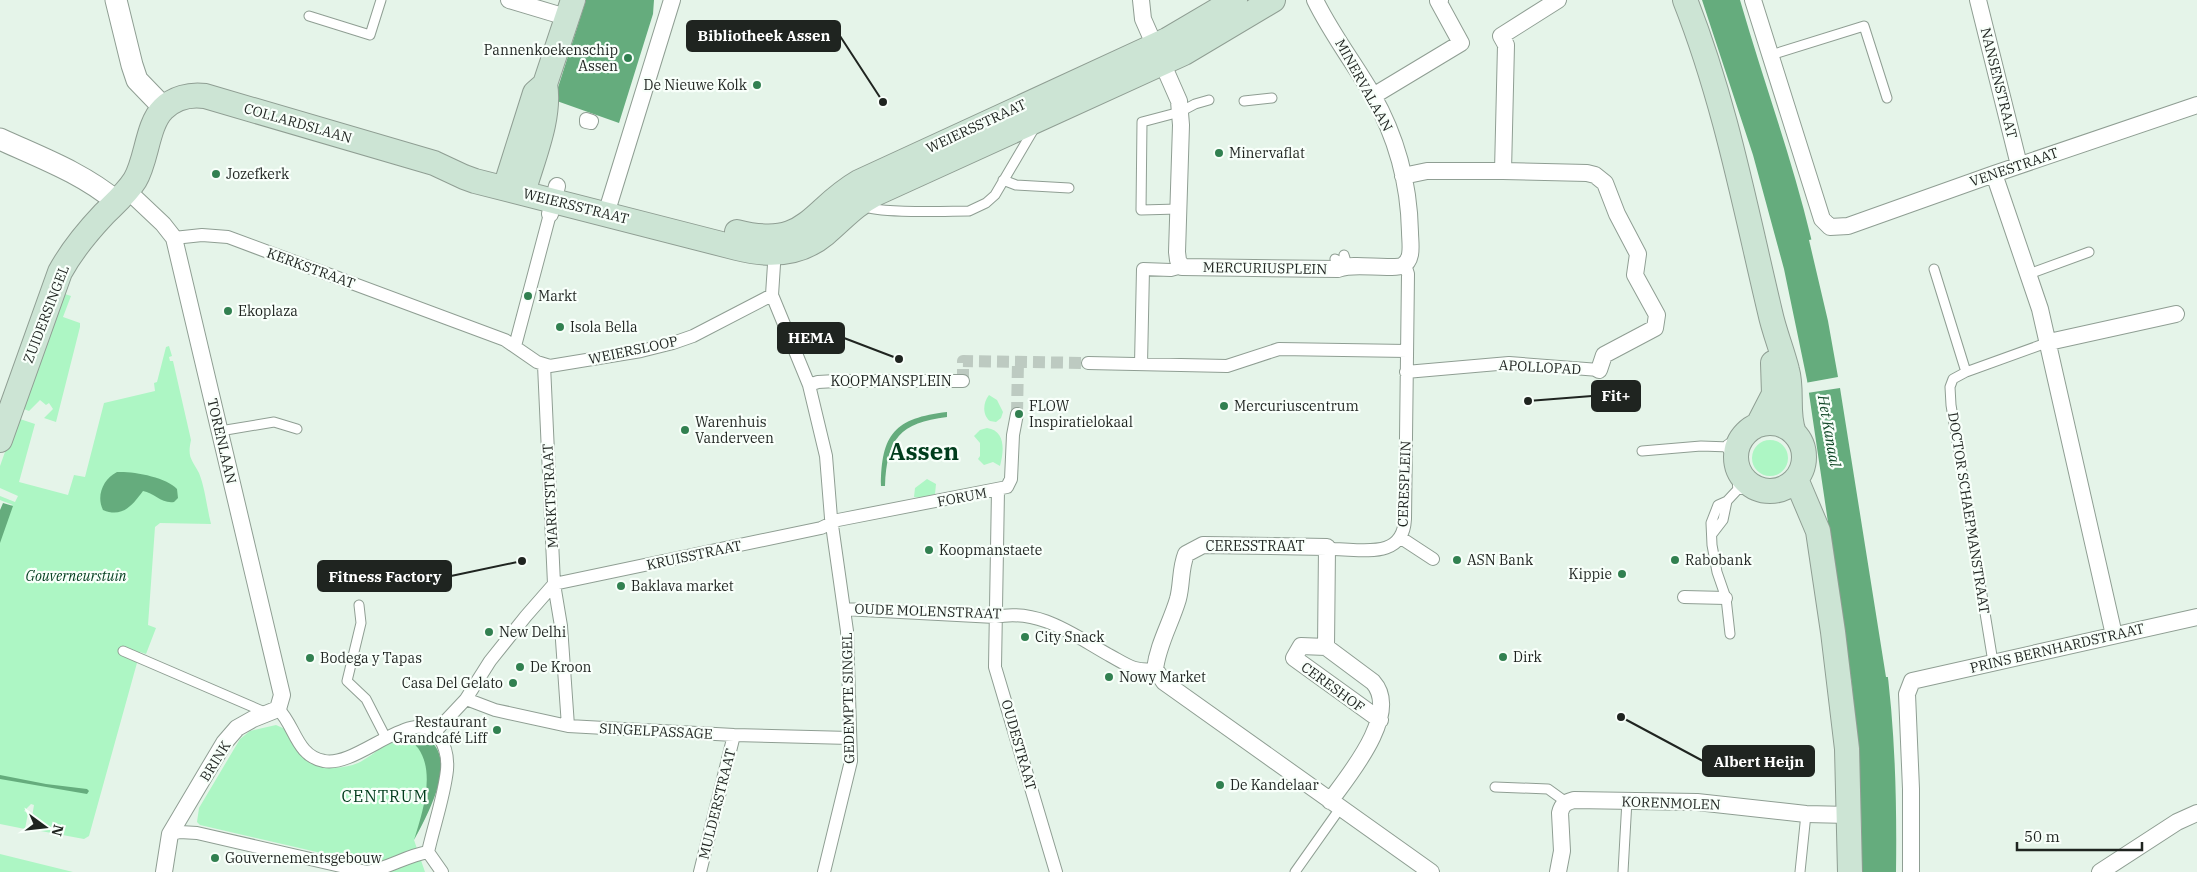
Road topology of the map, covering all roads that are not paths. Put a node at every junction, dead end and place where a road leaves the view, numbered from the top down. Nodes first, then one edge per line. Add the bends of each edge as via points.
1 (116, 0) edge
2 (380, 0) edge
3 (509, 0) edge
4 (672, 0) edge
5 (1141, 0) edge
6 (1235, 0) edge
7 (1273, 0) edge
8 (1315, 0) edge
9 (1440, 0) edge
10 (1558, 0) edge
11 (1685, 0) edge
12 (1753, 0) edge
13 (1978, 0) edge
14 (570, 9) edge
15 (308, 16) dead end
16 (1159, 54) junction
17 (1771, 55) junction
18 (1373, 96) junction
19 (1272, 98) dead end
20 (1887, 98) dead end
21 (1209, 100) dead end
22 (1244, 101) dead end
23 (2197, 105) edge
24 (164, 108) junction
25 (1180, 112) junction
26 (1042, 116) junction
27 (0, 139) edge
28 (2019, 165) junction
29 (1503, 171) junction
30 (1994, 174) junction
31 (1403, 176) junction
32 (1002, 180) junction
33 (516, 183) junction
34 (1070, 188) dead end
35 (122, 196) junction
36 (554, 200) junction
37 (858, 204) junction
38 (608, 206) junction
39 (1178, 209) junction
40 (814, 231) junction
41 (174, 238) junction
42 (774, 245) junction
43 (2089, 252) dead end
44 (1405, 265) junction
45 (1182, 267) junction
46 (1934, 269) dead end
47 (2029, 274) junction
48 (772, 295) junction
49 (2176, 314) dead end
50 (1772, 318) junction
51 (2049, 342) junction
52 (515, 346) junction
53 (1407, 351) junction
54 (1088, 363) tunnel mouth
55 (1141, 364) junction
56 (544, 365) junction
57 (1599, 370) joint
58 (1406, 372) junction
59 (1966, 372) junction
60 (963, 381) dead end
61 (809, 385) junction
62 (1017, 414) tunnel mouth
63 (1758, 425) junction
64 (297, 429) dead end
65 (220, 431) junction
66 (1794, 433) junction
67 (0, 440) edge
68 (1734, 447) junction
69 (1642, 451) dead end
70 (1796, 479) junction
71 (1744, 484) junction
72 (998, 490) junction
73 (1772, 491) junction
74 (832, 523) junction
75 (1401, 538) junction
76 (1327, 547) junction
77 (1433, 559) dead end
78 (1825, 579) junction
79 (554, 584) junction
80 (1684, 597) dead end
81 (1726, 603) junction
82 (359, 605) dead end
83 (844, 608) junction
84 (995, 617) junction
85 (2197, 617) edge
86 (1730, 634) dead end
87 (2114, 635) junction
88 (1326, 647) junction
89 (123, 651) dead end
90 (1993, 662) junction
91 (1155, 669) junction
92 (466, 699) junction
93 (273, 711) junction
94 (1380, 720) junction
95 (568, 726) junction
96 (435, 732) junction
97 (734, 735) junction
98 (386, 738) junction
99 (850, 738) junction
100 (1494, 787) dead end
101 (1626, 800) junction
102 (1566, 802) junction
103 (1336, 804) junction
104 (2197, 813) edge
105 (1806, 814) junction
106 (1849, 815) junction
107 (170, 834) junction
108 (428, 852) junction
109 (359, 871) edge
110 (1427, 871) edge
111 (164, 872) edge
112 (444, 872) edge
113 (700, 872) edge
114 (824, 872) edge
115 (1056, 872) edge
116 (1295, 872) edge
117 (1558, 872) edge
118 (1623, 872) edge
119 (1800, 872) edge
120 (1850, 872) edge
121 (1911, 872) edge
122 (2100, 872) edge

1 - 24 street via 137,80
2 - 15 lane via 370,35
3 - 14 street
4 - 38 street
5 - 16 street, MERCURIUSPLEIN via 1143,19
6 - 16 main road, WEIERSSTRAAT via 1181,32
7 - 16 main road, WEIERSSTRAAT via 1207,41
8 - 18 street, MINERVALAAN
9 - 18 street via 1461,42
10 - 29 street via 1501,36 1506,45
11 - 50 main road via 1712,73
12 - 17 street
13 - 28 street, NANSENSTRAAT
14 - 33 main road via 545,84 535,93
16 - 25 street, MERCURIUSPLEIN via 1174,87
16 - 26 main road, WEIERSSTRAAT
16 - 40 main road, WEIERSSTRAAT via 860,182 840,194
17 - 20 lane via 1864,26
17 - 30 street, VENESTRAAT via 1822,219 1830,228 1848,226
18 - 31 street, MINERVALAAN via 1391,132
19 - 22 lane
21 - 25 lane
23 - 28 street, VENESTRAAT
24 - 33 main road, COLLARDSLAAN via 192,95 205,96 434,162 464,178
24 - 35 main road, ZUIDERSINGEL via 156,120 139,170
25 - 39 street, MERCURIUSPLEIN
25 - 39 lane via 1142,122 1140,210
26 - 32 lane
26 - 37 main road, WEIERSSTRAAT
27 - 35 street via 105,191
28 - 30 street, VENESTRAAT
29 - 31 street via 1427,171
29 - 57 street, APOLLOPAD via 1586,172 1606,183 1616,214 1638,254 1635,275 1657,315 1655,328 1604,354
30 - 47 street
31 - 44 street, MINERVALAAN via 1410,217 1409,260
32 - 34 lane via 1016,185
32 - 37 lane via 986,204 969,211 875,209
33 - 36 main road, WEIERSSTRAAT
35 - 41 street, TORENLAAN via 163,224
35 - 67 main road, ZUIDERSINGEL via 80,241 60,272
36 - 38 main road, WEIERSSTRAAT
36 - 52 street
37 - 40 main road, WEIERSSTRAAT
38 - 42 main road, WEIERSSTRAAT via 760,237
38 - 42 main road, WEIERSSTRAAT via 748,251
39 - 45 street, MERCURIUSPLEIN via 1178,260
40 - 42 main road, WEIERSSTRAAT via 795,232
41 - 52 street, KERKSTRAAT via 228,237
41 - 65 street, TORENLAAN
42 - 48 street
43 - 47 lane
44 - 45 street, MERCURIUSPLEIN via 1394,267 1342,260 1338,268
44 - 53 street, MINERVALAAN via 1408,274
45 - 55 street, MERCURIUSPLEIN via 1143,269
46 - 59 lane
47 - 51 street
48 - 56 street, WEIERSLOOP via 673,343 556,366
48 - 61 street
49 - 51 street, DOCTOR SCHAEPMANSTRAAT
50 - 63 main road via 1774,394
50 - 66 main road via 1788,372 1789,421
51 - 59 lane, DOCTOR SCHAEPMANSTRAAT
51 - 87 street
52 - 56 street
53 - 55 street via 1279,349 1227,366
53 - 58 street, CERESPLEIN
54 - 55 street
56 - 79 street, MARKTSTRAAT
57 - 58 street, APOLLOPAD via 1509,363
58 - 75 street, CERESPLEIN via 1405,519
59 - 90 lane, DOCTOR SCHAEPMANSTRAAT via 1953,379 1951,404
60 - 61 street, KOOPMANSPLEIN via 836,381
61 - 74 street, KOOPMANSPLEIN via 826,456
62 - 72 street via 1011,479 1007,487
63 - 66 main road via 1778,424
63 - 68 main road
64 - 65 lane via 274,422
65 - 93 street, TORENLAAN via 279,677 282,695
66 - 70 main road via 1803,451 1801,470
68 - 69 lane via 1694,446
68 - 71 main road
70 - 73 main road
70 - 78 main road via 1818,530
71 - 73 main road
71 - 81 lane via 1727,501 1723,520 1713,533 1717,572
72 - 74 street, FORUM
72 - 84 street, FORUM
73 - 78 main road via 1795,510
74 - 79 street, KRUISSTRAAT via 815,530
74 - 83 street, GEDEMPTE SINGEL
75 - 76 street, CERESPLEIN via 1392,547 1383,549
75 - 77 street
76 - 88 street, CERESHOF
76 - 91 street, CERESSTRAAT via 1210,544 1191,549 1183,561 1178,598 1158,649
78 - 106 main road via 1846,749
79 - 92 street via 490,661
79 - 95 street, MARKTSTRAAT via 561,626
80 - 81 street
81 - 86 lane
82 - 98 lane via 360,624 348,681 366,700
83 - 84 street, OUDE MOLENSTRAAT
83 - 99 street, GEDEMPTE SINGEL
84 - 91 street, OUDE MOLENSTRAAT via 1027,615 1060,627 1135,669
84 - 115 street, OUDESTRAAT via 995,667
85 - 87 street, PRINS BERNHARDSTRAAT
87 - 90 street, PRINS BERNHARDSTRAAT
88 - 94 street, CERESHOF via 1379,688
88 - 94 street, CERESHOF via 1301,646 1294,658
89 - 93 lane
90 - 121 street, PRINS BERNHARDSTRAAT via 1912,681 1907,694
91 - 103 street via 1164,682
92 - 95 street, SINGELPASSAGE via 495,710
92 - 96 street
93 - 98 street via 288,718 301,748 324,762 346,760
93 - 107 street, BRINK via 237,728 224,743
94 - 103 street, CERESHOF
95 - 97 street, SINGELPASSAGE
96 - 98 street via 408,727
96 - 108 street via 447,756 447,770
97 - 99 street, SINGELPASSAGE
97 - 113 street, MULDERSTRAAT
99 - 114 street, GEDEMPTE SINGEL via 849,771
100 - 102 lane via 1548,789
101 - 102 street, KORENMOLEN
101 - 105 street, KORENMOLEN via 1697,802
101 - 118 lane
102 - 117 street via 1560,813 1562,851
103 - 110 street
103 - 116 lane
104 - 122 street via 2177,822
105 - 106 street, KORENMOLEN
105 - 119 lane
106 - 120 main road
107 - 109 street via 196,833
107 - 111 street
108 - 109 street via 384,869
108 - 112 street

